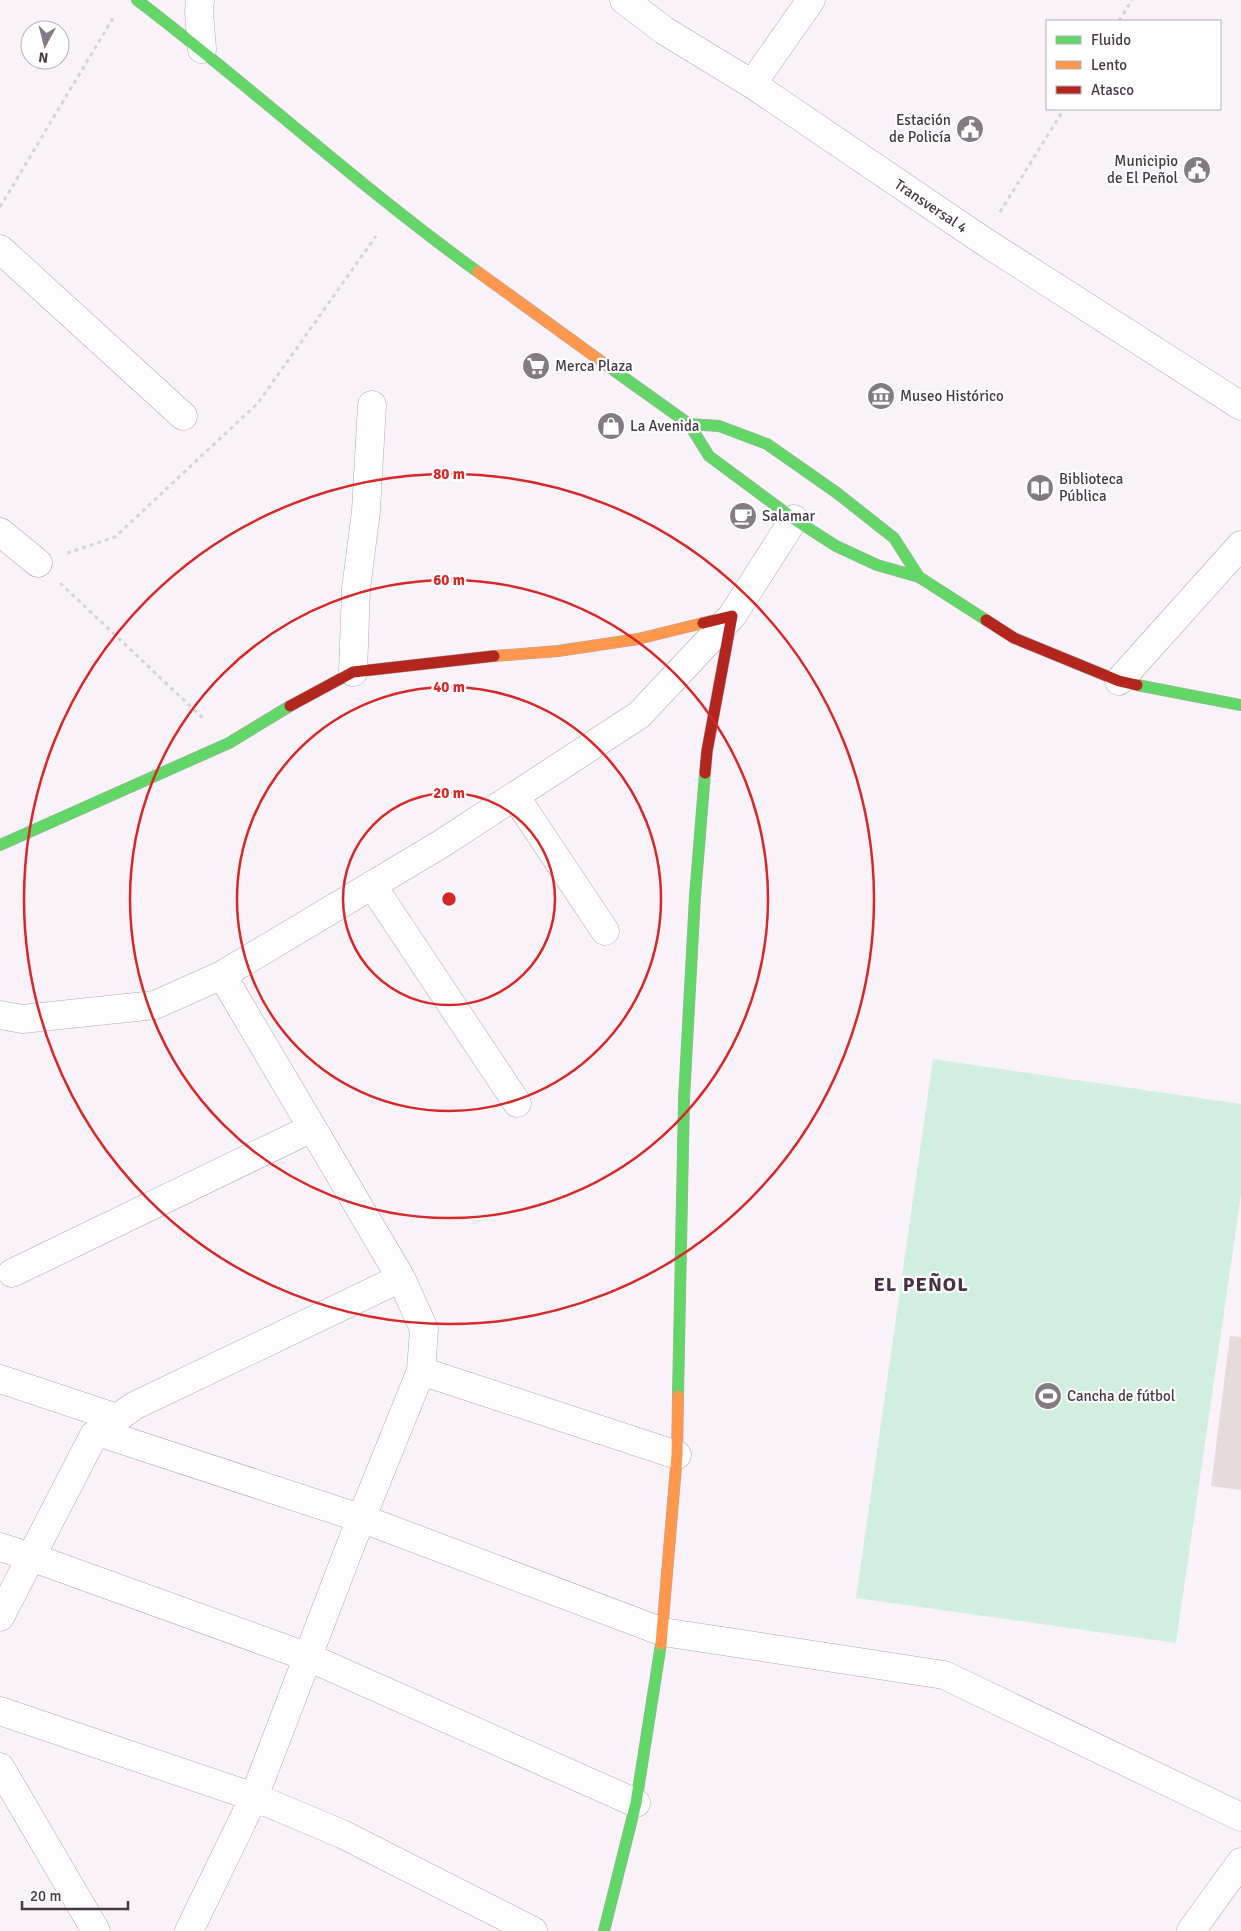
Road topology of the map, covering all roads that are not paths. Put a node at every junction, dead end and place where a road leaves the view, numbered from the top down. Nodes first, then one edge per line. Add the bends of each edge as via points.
1 (138, 0) edge
2 (200, 0) edge
3 (624, 0) edge
4 (811, 0) edge
5 (202, 49) junction
6 (752, 84) junction
7 (0, 249) edge
8 (372, 405) dead end
9 (1241, 406) edge
10 (182, 416) dead end
11 (689, 424) junction
12 (794, 519) junction
13 (0, 532) edge
14 (1241, 545) edge
15 (38, 563) road end
16 (919, 577) junction
17 (732, 616) junction
18 (353, 672) junction
19 (1119, 681) junction
20 (1241, 706) edge
21 (515, 796) junction
22 (0, 845) edge
23 (372, 885) junction
24 (605, 932) dead end
25 (222, 975) junction
26 (0, 1016) edge
27 (517, 1103) dead end
28 (312, 1128) junction
29 (12, 1273) dead end
30 (401, 1278) junction
31 (421, 1371) junction
32 (0, 1379) edge
33 (107, 1425) junction
34 (676, 1455) junction
35 (363, 1519) junction
36 (0, 1547) edge
37 (31, 1556) junction
38 (0, 1617) edge
39 (663, 1632) junction
40 (308, 1657) junction
41 (0, 1711) edge
42 (0, 1767) edge
43 (254, 1798) junction
44 (636, 1803) junction
45 (1241, 1816) edge
46 (1241, 1862) edge
47 (96, 1931) edge
48 (189, 1931) edge
49 (533, 1931) edge
50 (604, 1931) edge
51 (1191, 1931) edge

1 - 5 street
2 - 5 street
3 - 6 street, Transversal 4 via 665,31
4 - 6 street
5 - 11 street via 420,230
6 - 9 street, Transversal 4 via 982,240
7 - 10 street
8 - 18 street via 366,511 356,589
11 - 12 street via 709,456
11 - 16 street via 719,426 767,444 894,538
12 - 16 street via 836,546 869,561
12 - 17 street
13 - 15 street
14 - 19 street
16 - 19 street via 1014,638
17 - 18 street via 638,639 558,651
17 - 21 street via 639,715
17 - 34 street via 707,751 695,896 684,1099
18 - 22 street via 229,743
19 - 20 street
21 - 23 street
21 - 24 street
23 - 25 street
23 - 27 street
25 - 26 street via 155,1004 22,1019
25 - 28 street
28 - 29 street
28 - 30 street
30 - 31 street via 424,1329
30 - 33 street via 134,1406
31 - 34 street
31 - 35 street
32 - 33 street
33 - 35 street
33 - 37 street via 94,1435
34 - 39 street
35 - 39 street
35 - 40 street
36 - 37 street
37 - 38 street
37 - 40 street
39 - 44 street
39 - 45 street via 944,1675
40 - 43 street
40 - 44 street
41 - 43 street
42 - 47 street
43 - 48 street
43 - 49 street via 342,1834
44 - 50 street
46 - 51 street

